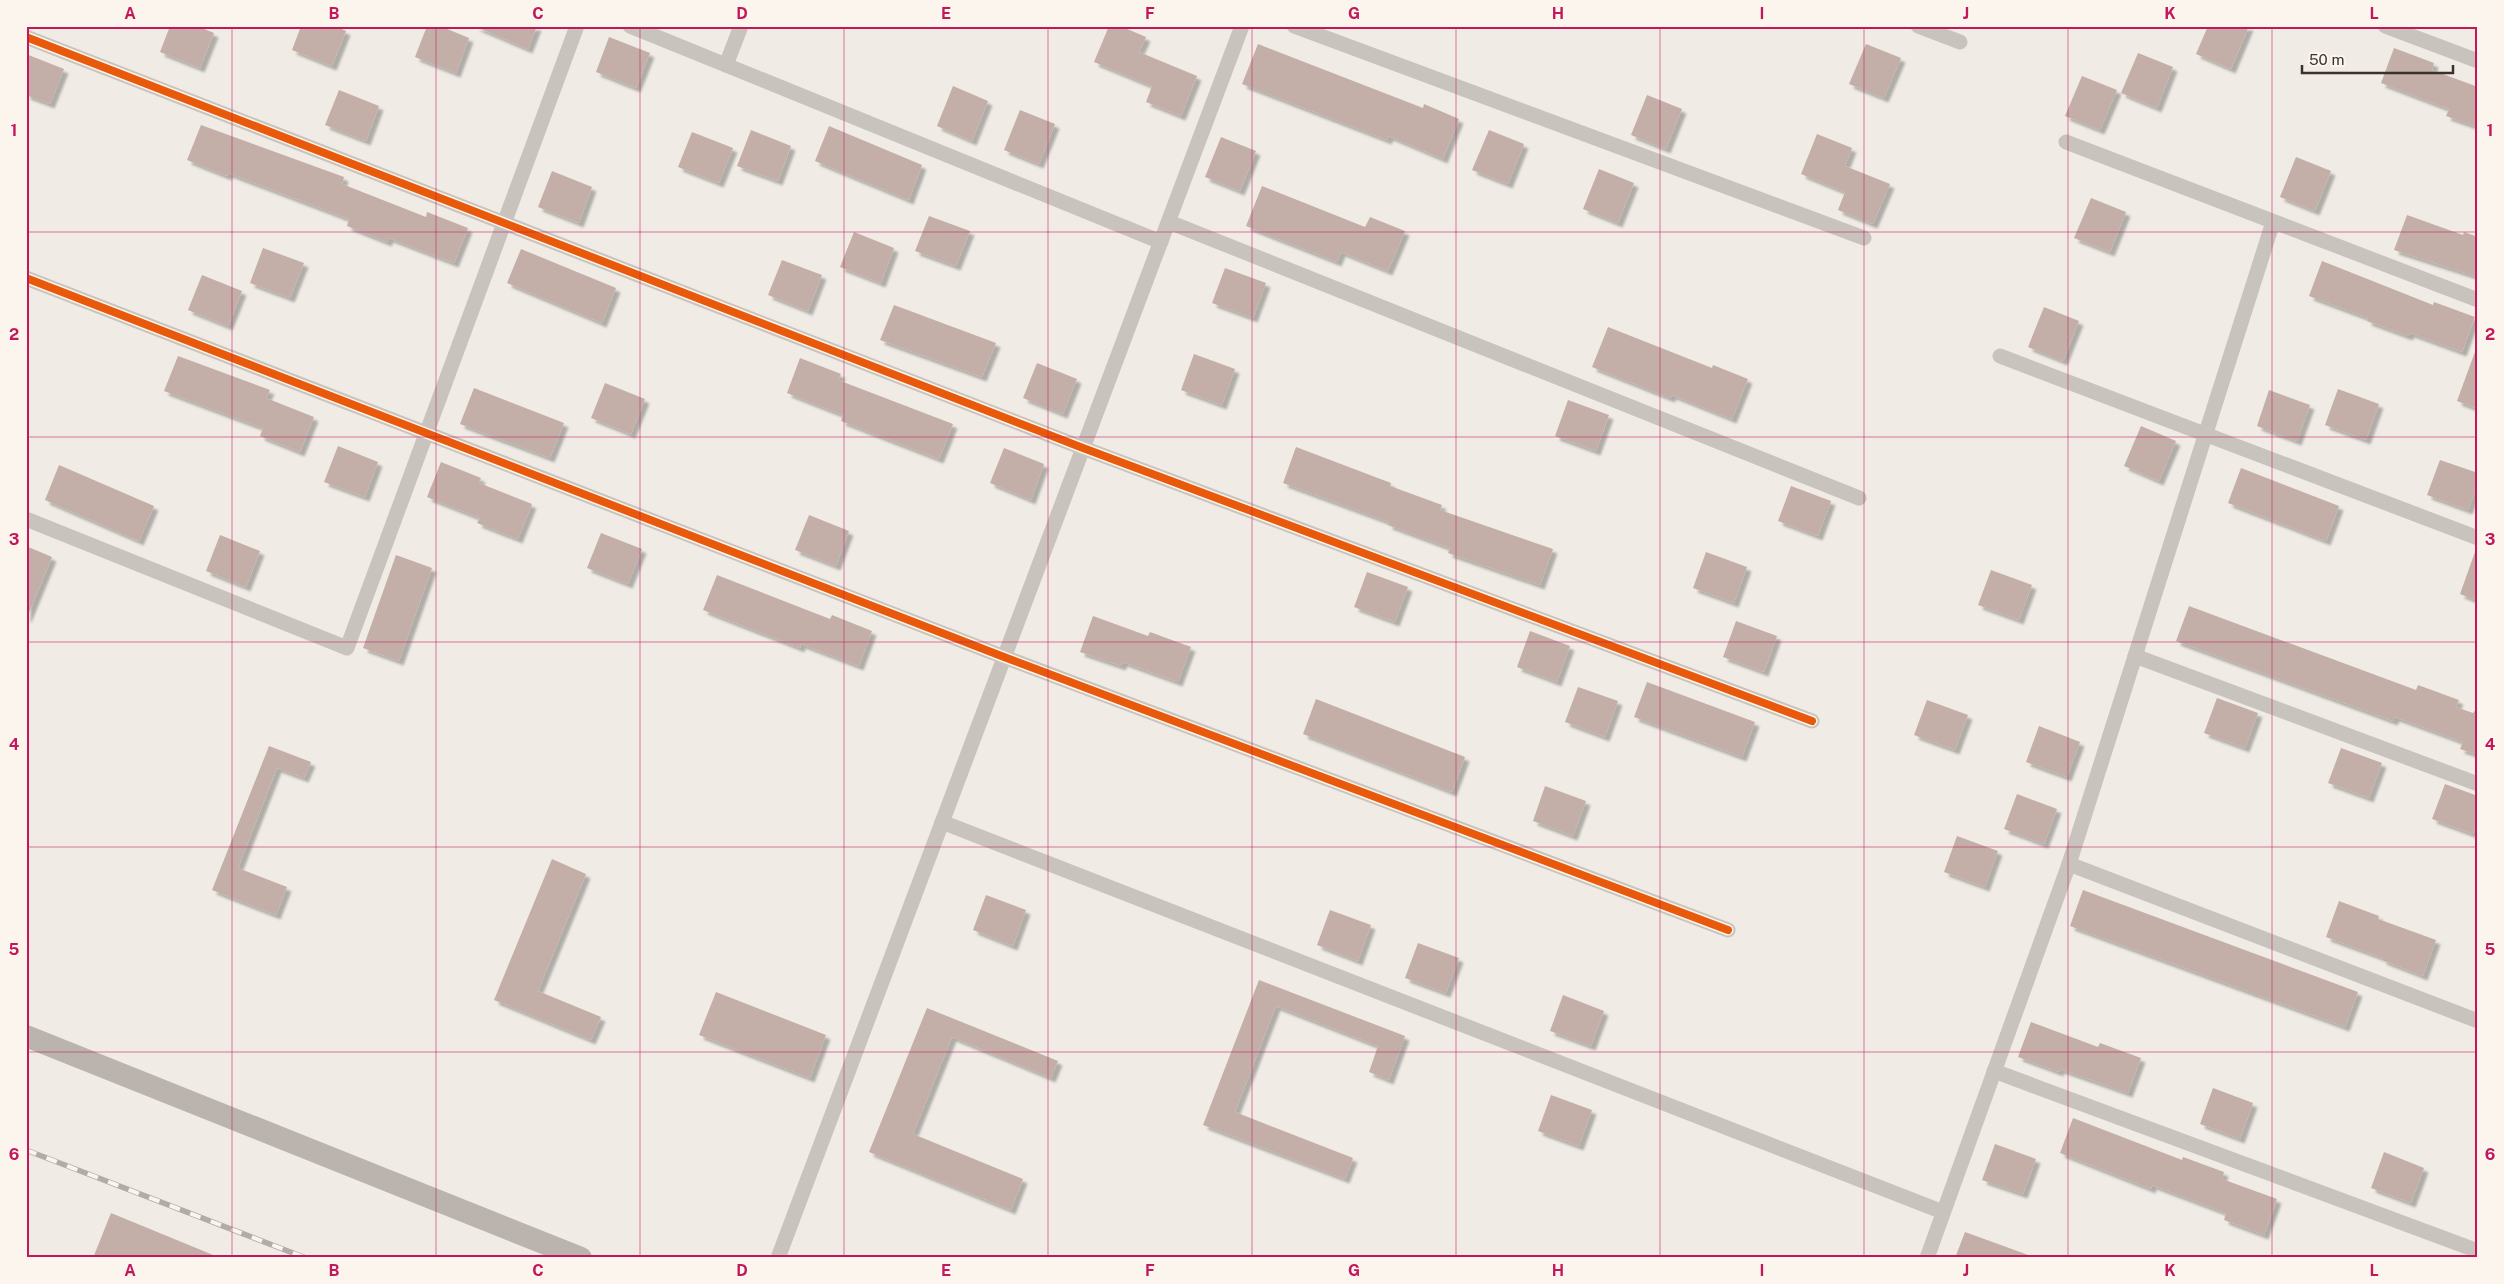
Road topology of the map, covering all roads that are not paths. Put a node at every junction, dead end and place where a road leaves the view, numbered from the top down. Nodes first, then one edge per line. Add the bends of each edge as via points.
1 (577, 26) edge
2 (630, 26) edge
3 (741, 26) edge
4 (1242, 26) edge
5 (1294, 26) edge
6 (1918, 26) edge
7 (2385, 26) edge
8 (26, 37) edge
9 (1960, 42) dead end
10 (2478, 61) edge
11 (726, 65) junction
12 (2066, 142) dead end
13 (1169, 222) junction
14 (2273, 222) junction
15 (504, 223) junction
16 (1864, 238) dead end
17 (1161, 242) junction
18 (26, 278) edge
19 (2478, 300) edge
20 (2000, 356) dead end
21 (426, 433) junction
22 (2206, 434) junction
23 (1083, 448) junction
24 (1859, 498) dead end
25 (26, 519) edge
26 (2478, 538) edge
27 (2135, 656) junction
28 (1004, 657) junction
29 (1812, 721) dead end
30 (2478, 784) edge
31 (942, 822) junction
32 (2069, 864) junction
33 (1728, 930) dead end
34 (2478, 1021) edge
35 (26, 1036) edge
36 (1994, 1071) junction
37 (1943, 1212) junction
38 (2478, 1251) edge
39 (581, 1258) edge
40 (778, 1258) edge
41 (1927, 1258) edge

1 - 15 street
2 - 11 street
3 - 11 street
4 - 13 street
5 - 16 street
6 - 9 street
7 - 10 street
8 - 15 street
11 - 17 street
12 - 14 street
13 - 17 street
13 - 24 street
14 - 19 street
14 - 22 street
15 - 21 street
15 - 23 street
17 - 23 street
18 - 21 street
20 - 22 street
21 - 25 street via 346,648
21 - 28 street
22 - 26 street
22 - 27 street
23 - 28 street
23 - 29 street
27 - 30 street
27 - 32 street
28 - 31 street
28 - 33 street
31 - 37 street
31 - 40 street
32 - 34 street
32 - 36 street
35 - 39 main road
36 - 37 street
36 - 38 street
37 - 41 street

